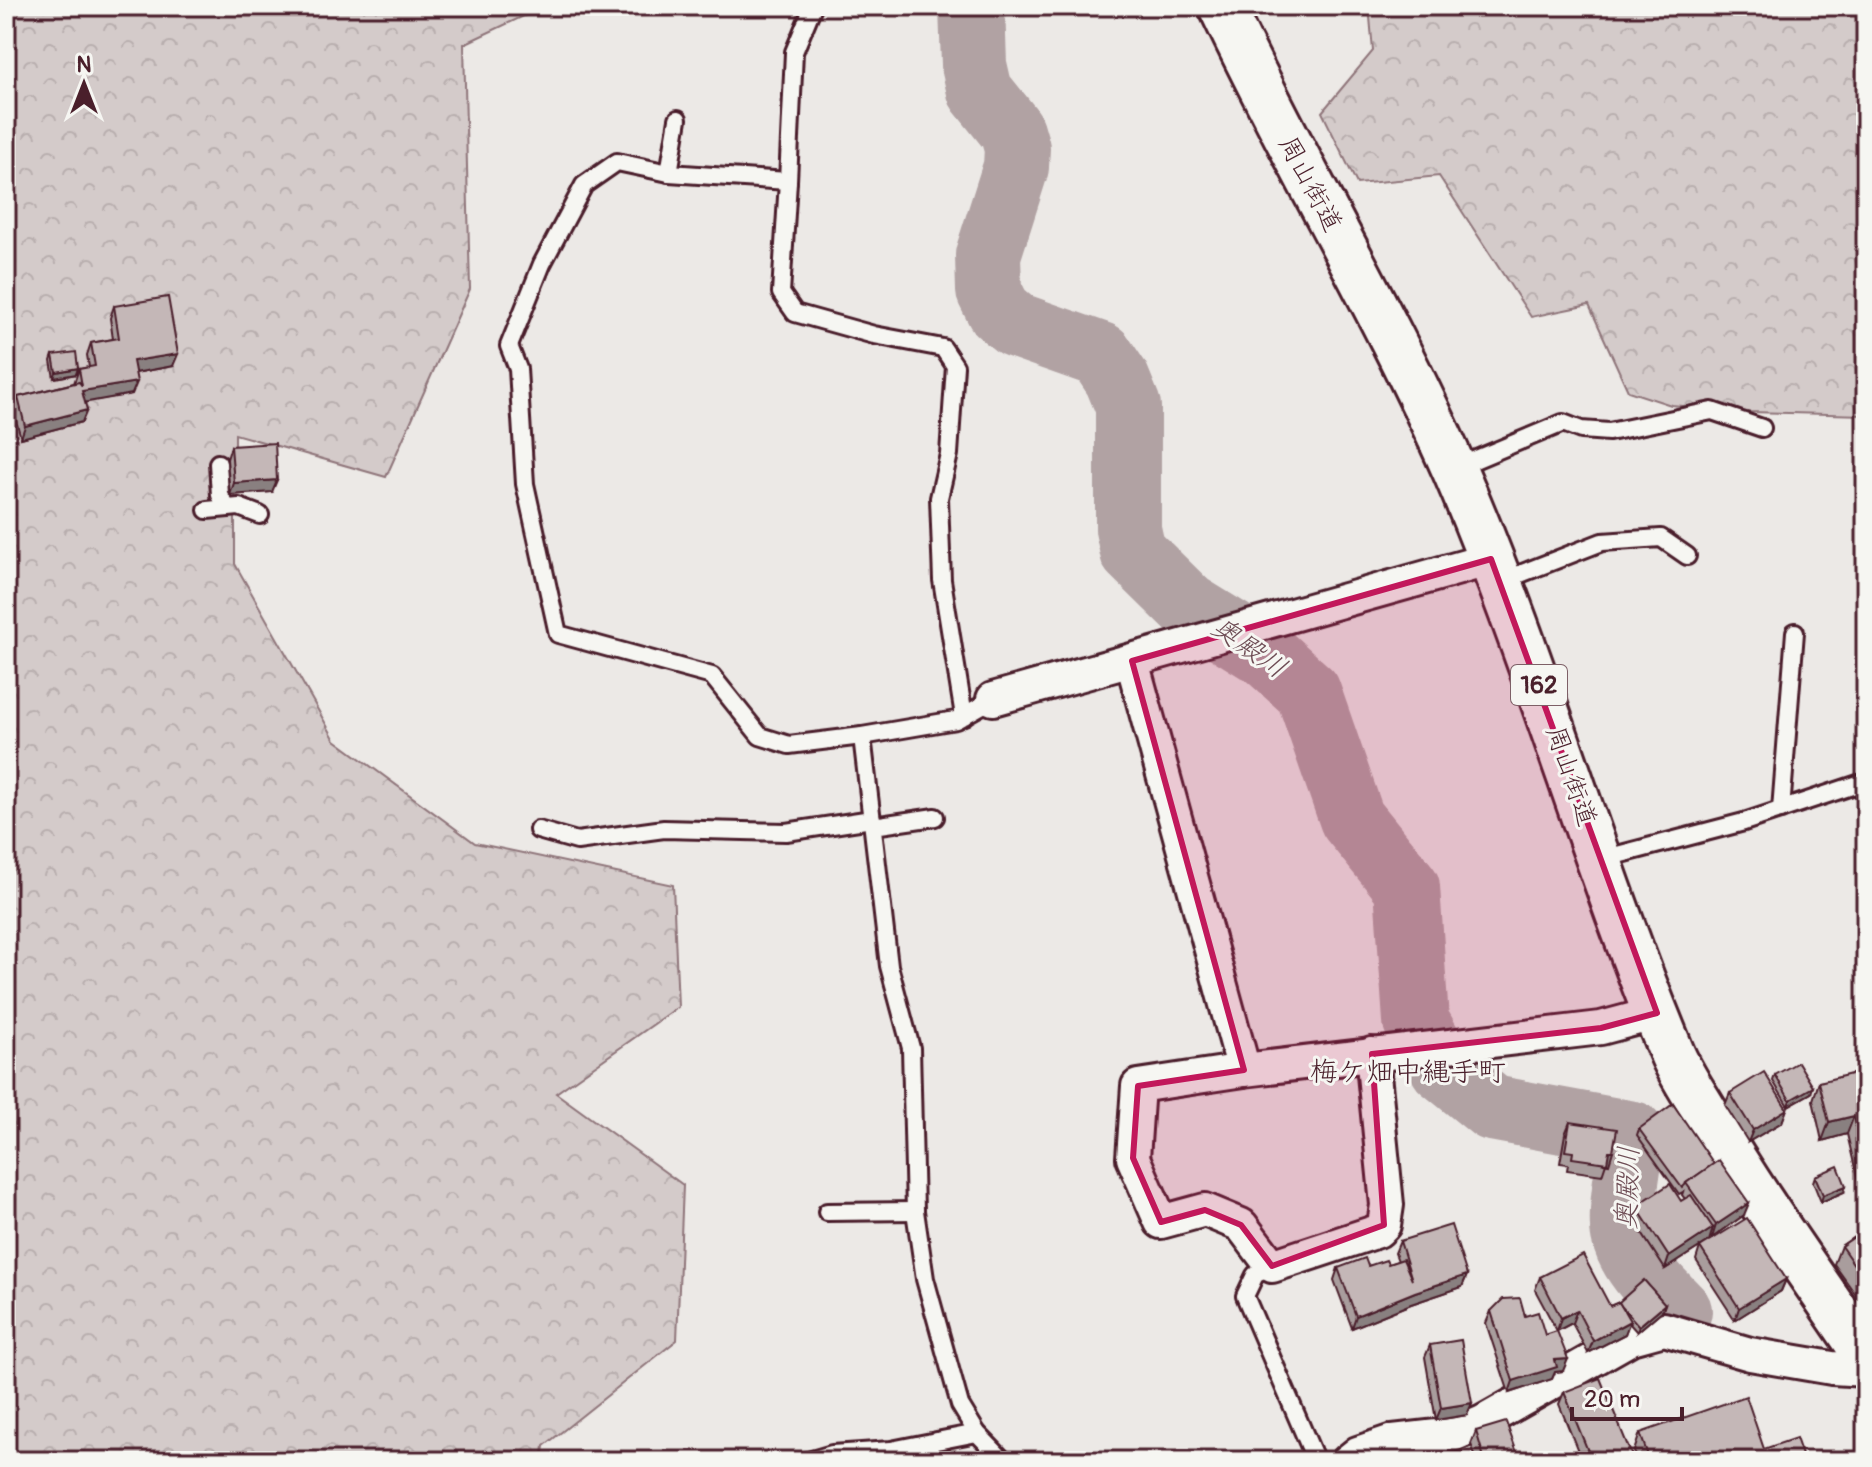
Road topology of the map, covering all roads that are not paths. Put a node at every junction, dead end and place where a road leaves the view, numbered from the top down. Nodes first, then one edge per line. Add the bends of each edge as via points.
1 (813, 6) edge
2 (1221, 6) edge
3 (678, 119) dead end
4 (669, 173) junction
5 (788, 181) junction
6 (1762, 428) dead end
7 (218, 463) dead end
8 (1453, 468) junction
9 (227, 508) junction
10 (207, 510) dead end
11 (260, 515) dead end
12 (1687, 556) dead end
13 (1496, 571) junction
14 (1795, 632) dead end
15 (1132, 661) junction
16 (993, 699) joint
17 (964, 716) junction
18 (862, 736) junction
19 (1866, 794) edge
20 (1781, 810) junction
21 (935, 817) dead end
22 (872, 823) junction
23 (538, 830) dead end
24 (1600, 859) junction
25 (1657, 1013) junction
26 (1372, 1054) junction
27 (1244, 1070) junction
28 (915, 1211) junction
29 (827, 1212) dead end
30 (1272, 1266) junction
31 (1866, 1356) edge
32 (1866, 1370) edge
33 (977, 1433) junction
34 (808, 1461) edge
35 (1004, 1461) edge
36 (1316, 1461) edge
37 (1348, 1461) edge

1 - 5 lane via 794,52
2 - 8 highway, 周山街道 / 162
3 - 4 lane
4 - 5 lane
4 - 18 lane via 617,162 584,185 542,264 509,346 518,369 525,484 558,634 712,676 760,736 789,745
5 - 17 lane via 781,293 795,313 943,348 955,366 949,454 939,498 942,580
6 - 8 lane via 1712,411 1609,432 1563,423
7 - 9 lane via 220,495
8 - 13 highway, 周山街道 / 162
9 - 10 lane
9 - 11 lane
12 - 13 lane via 1661,538 1602,542
13 - 15 street
13 - 24 highway, 周山街道 / 162
14 - 20 lane
15 - 16 street
15 - 27 street
16 - 17 lane
17 - 18 lane
18 - 22 lane
19 - 20 lane via 1858,784
20 - 24 lane
21 - 22 lane
22 - 23 lane via 786,832 664,829 577,841
22 - 28 lane via 889,966 911,1048
24 - 25 highway, 周山街道 / 162
25 - 26 street via 1601,1028
25 - 31 highway, 周山街道 / 162 via 1672,1054 1729,1152
26 - 27 street
26 - 30 street via 1387,1205 1384,1225
27 - 30 street via 1138,1086 1133,1158 1161,1222 1205,1210 1241,1225
28 - 29 lane
28 - 33 lane via 935,1317 960,1405
30 - 36 lane via 1255,1275 1245,1296
32 - 37 street via 1750,1354 1664,1329 1631,1338 1455,1434 1393,1441
33 - 34 lane
33 - 35 lane

